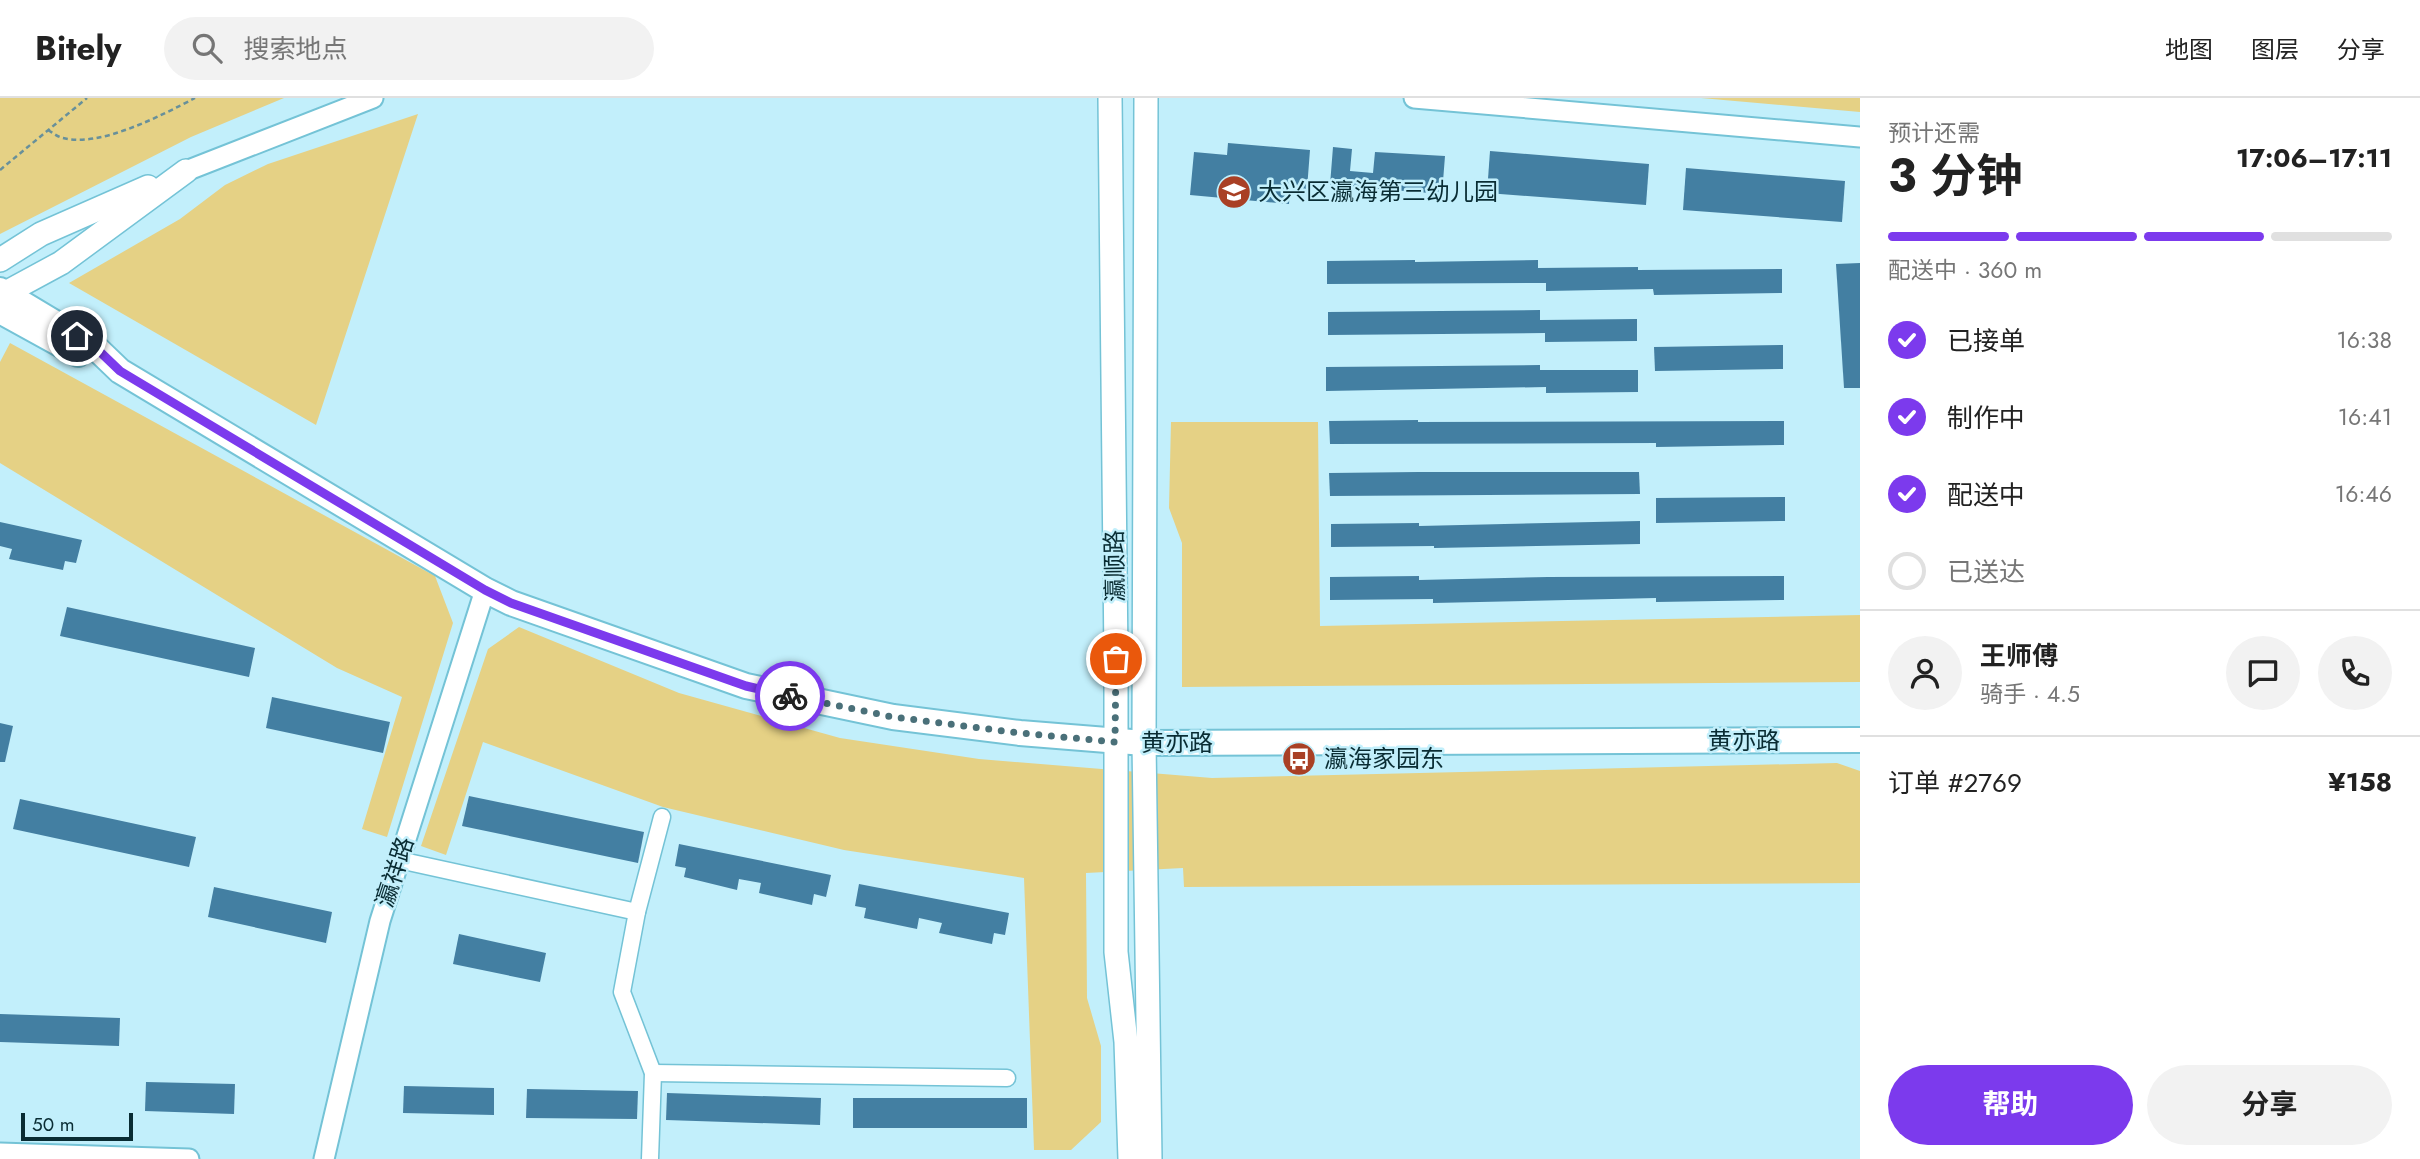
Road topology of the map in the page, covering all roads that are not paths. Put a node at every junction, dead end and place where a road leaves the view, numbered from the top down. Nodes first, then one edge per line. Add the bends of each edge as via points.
1 (373, 98) edge
2 (1110, 98) edge
3 (1146, 98) edge
4 (1414, 98) edge
5 (1860, 137) edge
6 (186, 171) junction
7 (0, 260) edge
8 (1, 298) edge
9 (485, 590) junction
10 (1858, 741) edge
11 (1115, 742) junction
12 (1144, 743) junction
13 (662, 817) dead end
14 (399, 860) junction
15 (638, 912) junction
16 (653, 1073) junction
17 (1007, 1078) dead end
18 (0, 1153) edge
19 (189, 1159) edge
20 (324, 1159) edge
21 (650, 1159) edge
22 (1130, 1159) edge
23 (1150, 1159) edge

1 - 6 street
2 - 11 main road, 瀛顺路
3 - 12 main road, 瀛顺路
4 - 5 street
6 - 7 main road via 41,234
6 - 8 main road via 61,263
8 - 9 main road, 黄亦路 via 95,347 120,371
9 - 11 main road, 黄亦路 via 746,686 893,717
9 - 14 street, 瀛祥路
10 - 12 main road, 黄亦路
11 - 12 main road, 黄亦路
11 - 22 main road, 瀛顺路 via 1116,952 1126,1042
12 - 23 main road, 瀛顺路
13 - 15 street
14 - 15 street
14 - 20 street, 瀛祥路 via 380,921
15 - 16 street via 622,992
16 - 17 street
16 - 21 street
18 - 19 street

